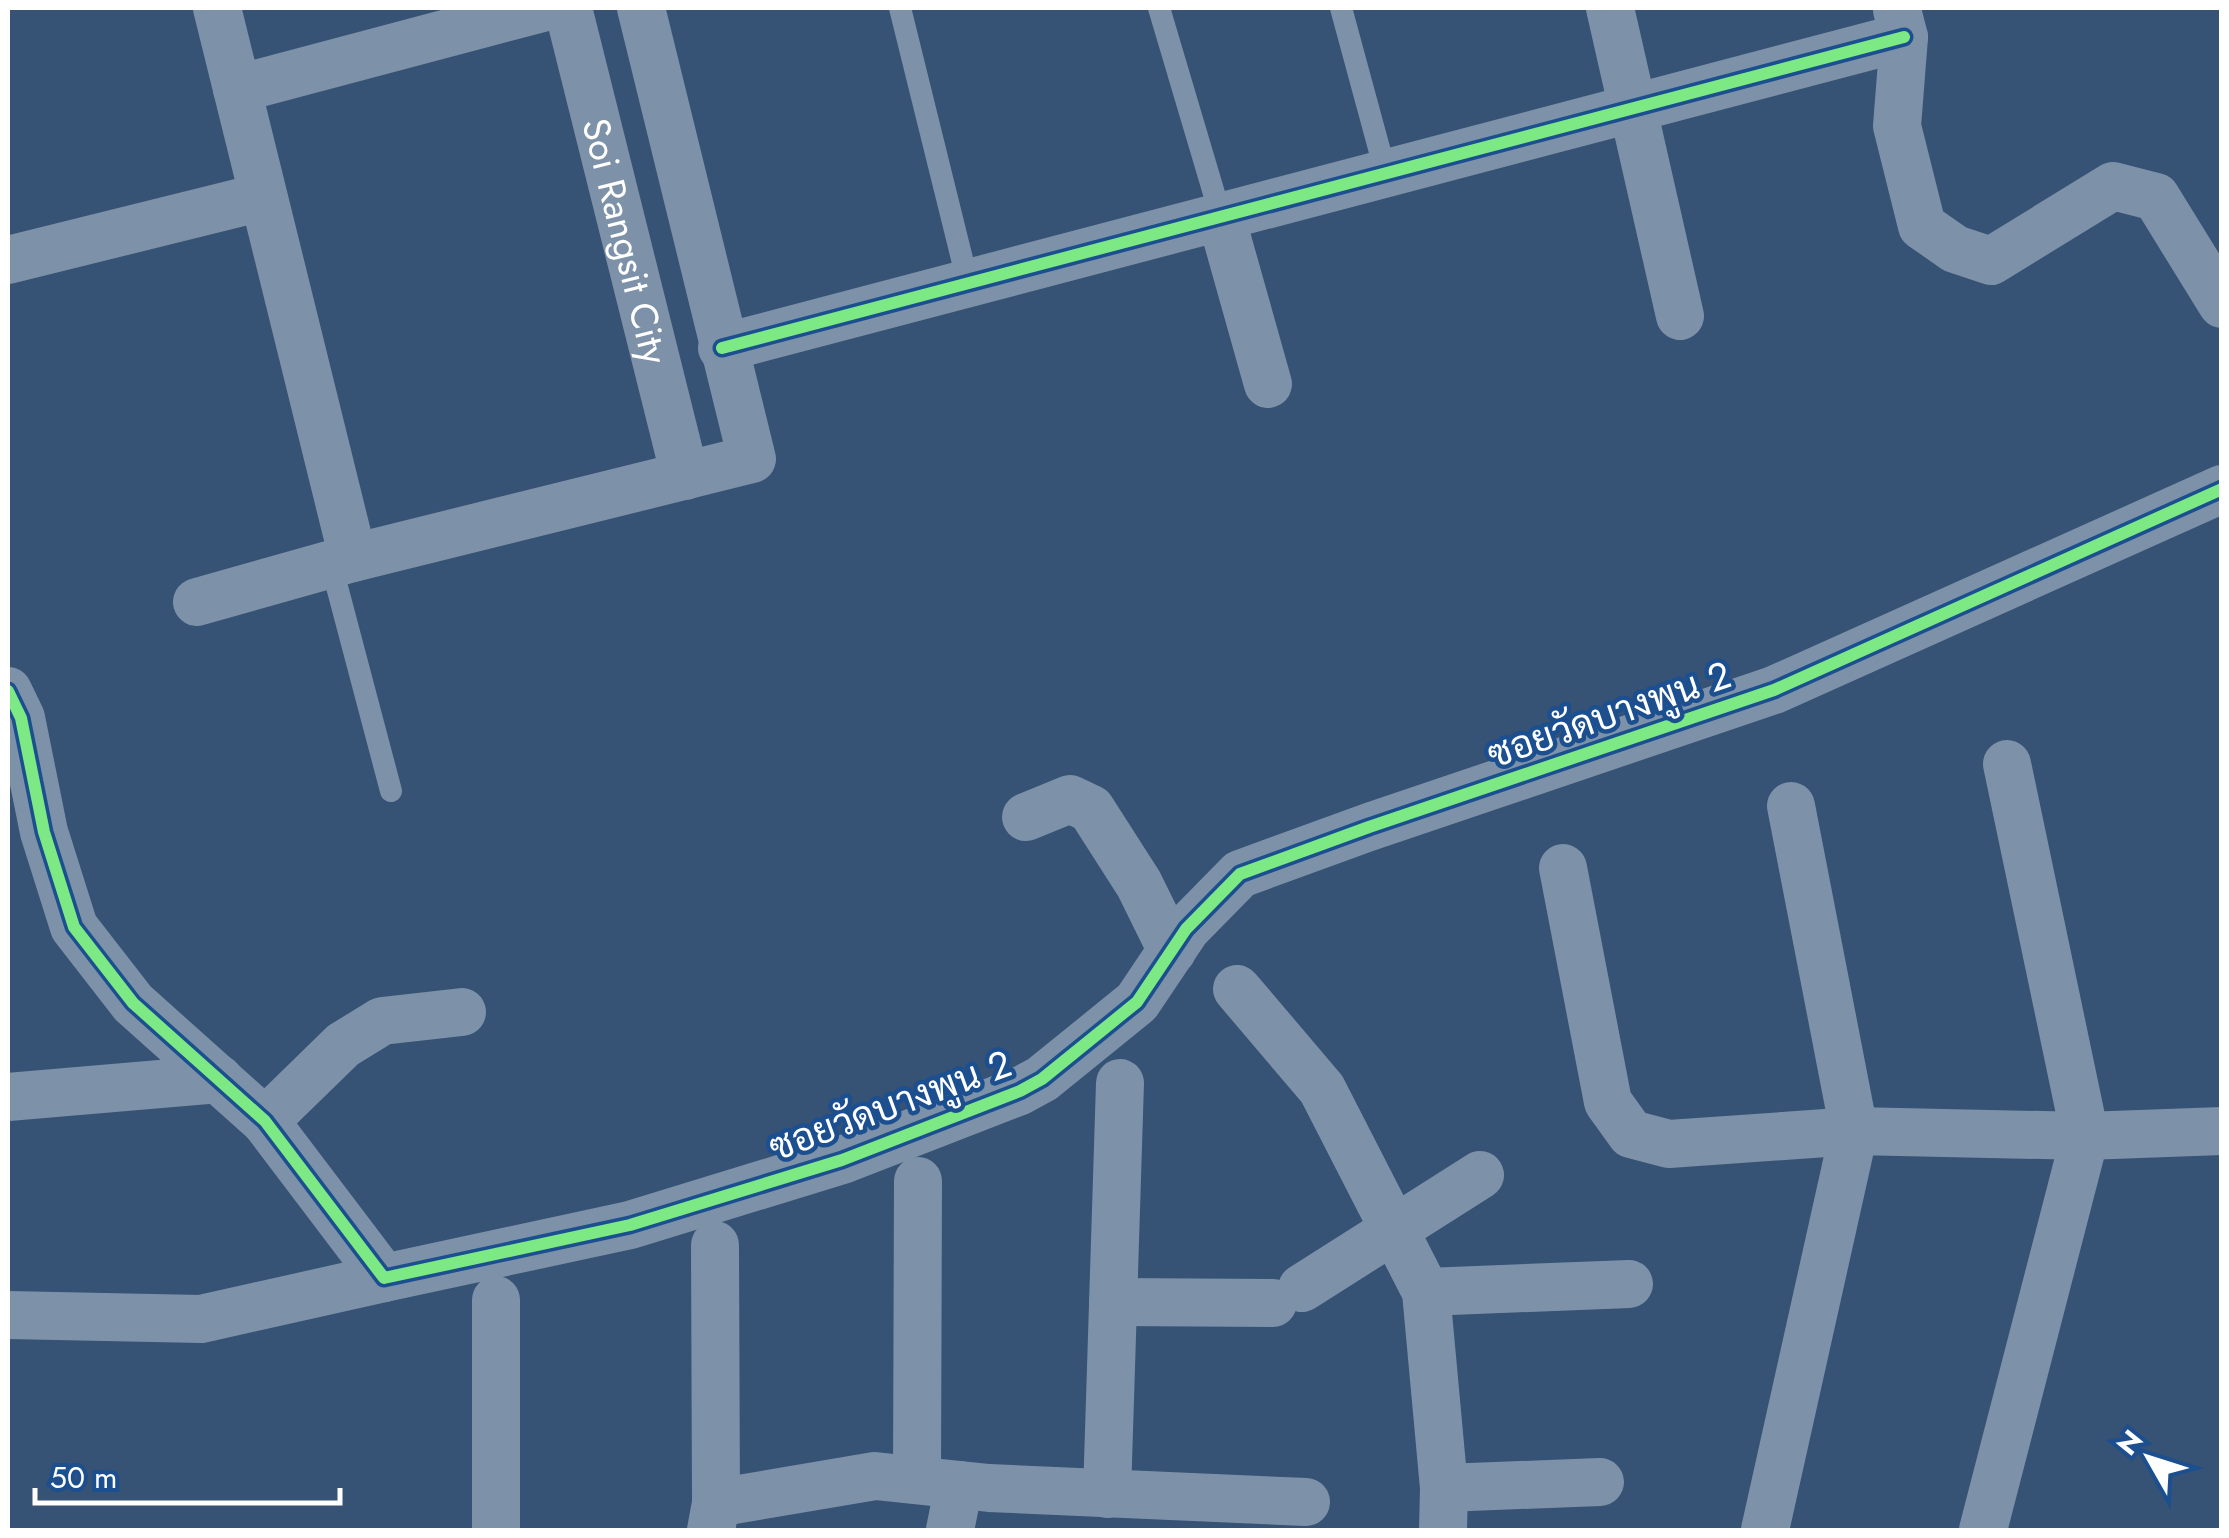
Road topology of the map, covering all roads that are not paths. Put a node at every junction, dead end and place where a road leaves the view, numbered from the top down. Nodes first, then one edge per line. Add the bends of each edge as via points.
1 (217, 8) edge
2 (542, 8) edge
3 (568, 8) edge
4 (641, 8) edge
5 (900, 8) edge
6 (1159, 8) edge
7 (1341, 8) edge
8 (1610, 8) edge
9 (1900, 22) edge
10 (237, 88) junction
11 (1633, 110) junction
12 (1386, 174) junction
13 (262, 197) junction
14 (1221, 217) junction
15 (8, 260) edge
16 (968, 284) junction
17 (2222, 304) edge
18 (1680, 316) dead end
19 (722, 348) junction
20 (1268, 384) dead end
21 (685, 476) junction
22 (2222, 490) edge
23 (342, 561) junction
24 (197, 602) dead end
25 (8, 690) edge
26 (2007, 764) dead end
27 (391, 792) dead end
28 (1791, 806) dead end
29 (1026, 817) dead end
30 (1563, 868) dead end
31 (1172, 951) junction
32 (1237, 989) dead end
33 (462, 1012) dead end
34 (219, 1079) junction
35 (1120, 1083) dead end
36 (8, 1097) edge
37 (279, 1109) junction
38 (1854, 1131) junction
39 (2086, 1136) junction
40 (2219, 1146) edge
41 (1480, 1174) dead end
42 (918, 1181) dead end
43 (1394, 1226) junction
44 (714, 1245) dead end
45 (384, 1278) junction
46 (1629, 1284) dead end
47 (1426, 1292) junction
48 (496, 1300) dead end
49 (1113, 1302) junction
50 (8, 1315) edge
51 (938, 1482) junction
52 (1600, 1482) dead end
53 (1107, 1494) junction
54 (1306, 1502) dead end
55 (1443, 1509) edge
56 (1156, 1514) edge
57 (713, 1517) edge
58 (496, 1530) edge
59 (950, 1530) edge
60 (1765, 1530) edge
61 (1983, 1530) edge

1 - 10 street
2 - 10 street
3 - 21 street, Soi Rangsit City
4 - 19 street, Soi Rangsit City
5 - 16 lane
6 - 14 lane
7 - 12 lane
8 - 11 street
9 - 11 street
9 - 17 street via 1897,126 1922,226 1954,249 1991,261 2113,186 2156,197
10 - 13 street
11 - 12 street
11 - 18 street
12 - 14 street
13 - 15 street
13 - 23 street
14 - 16 street
14 - 20 street
16 - 19 street
19 - 21 street, Soi Rangsit City via 752,459
21 - 23 street
22 - 31 street, ซอยวัดบางพูน 2 via 1774,690 1240,874
23 - 24 street
23 - 27 lane
25 - 34 street via 21,718 44,832 74,928 134,1003
26 - 39 street
28 - 38 street
29 - 31 street via 1070,799 1091,809
30 - 38 street via 1608,1102 1631,1134 1668,1144
31 - 45 street, ซอยวัดบางพูน 2 via 1137,1002 1020,1091 842,1160 630,1225
32 - 43 street via 1322,1089
33 - 37 street via 382,1022 343,1046
34 - 36 street
34 - 37 street
35 - 49 street
37 - 45 street
38 - 39 street
38 - 60 street
39 - 40 street
39 - 61 street
41 - 43 street
42 - 51 street
43 - 47 street
43 - 49 street via 1287,1295
44 - 57 street
45 - 50 street, ซอยวัดบางพูน 2 via 201,1319
46 - 47 street
47 - 55 street
48 - 58 street
49 - 53 street
51 - 53 street
51 - 57 street via 876,1476
51 - 59 street
52 - 55 street
53 - 56 street
54 - 56 street

